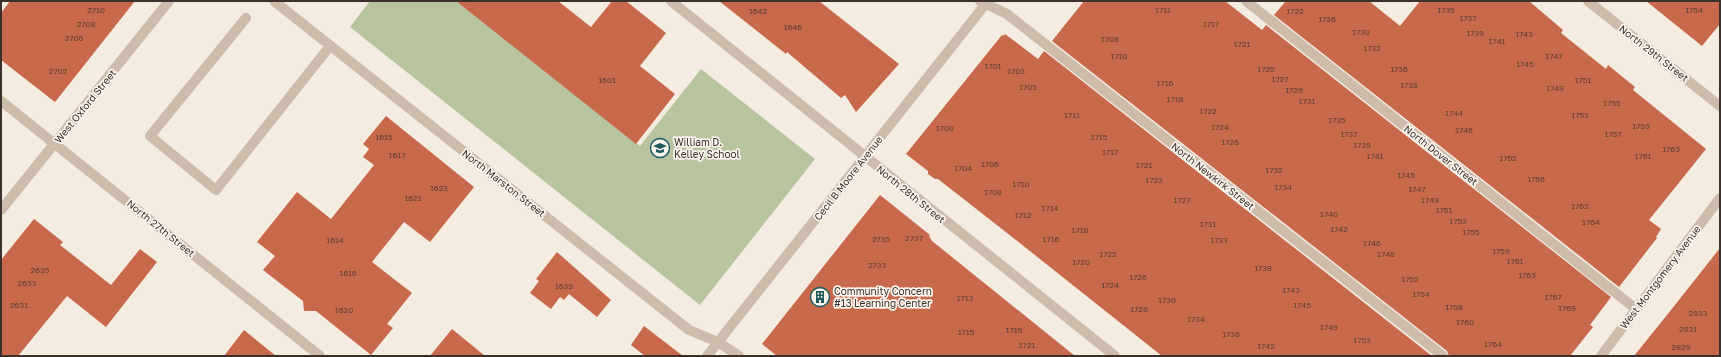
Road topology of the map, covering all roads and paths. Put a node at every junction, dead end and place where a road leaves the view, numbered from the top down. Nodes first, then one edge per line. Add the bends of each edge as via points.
1 (169, 1) edge
2 (274, 1) edge
3 (671, 1) edge
4 (1246, 1) edge
5 (1588, 1) edge
6 (985, 2) edge
7 (246, 18) dead end
8 (330, 46) junction
9 (1, 101) edge
10 (1720, 106) edge
11 (55, 144) junction
12 (865, 156) junction
13 (1720, 198) edge
14 (1, 210) edge
15 (1636, 309) junction
16 (718, 342) junction
17 (320, 356) edge
18 (707, 356) edge
19 (739, 356) edge
20 (1115, 356) edge
21 (1443, 356) edge
22 (1601, 356) edge

1 - 11 street, West Oxford Street
2 - 8 street, North Marston Street
3 - 12 street, North 28th Street
4 - 15 street, North Dover Street
5 - 10 street, North 29th Street
6 - 12 street, Cecil B Moore Avenue
6 - 21 street, North Newkirk Street via 1007,14
7 - 8 street via 150,136 216,190
8 - 16 street, North Marston Street via 689,330
9 - 11 street, North 27th Street
11 - 14 street, West Oxford Street
11 - 17 street, North 27th Street
12 - 16 street, Cecil B Moore Avenue
12 - 20 street, North 28th Street
13 - 15 street, West Montgomery Avenue
15 - 22 street, West Montgomery Avenue
16 - 18 street, Cecil B Moore Avenue
16 - 19 street, North Marston Street

